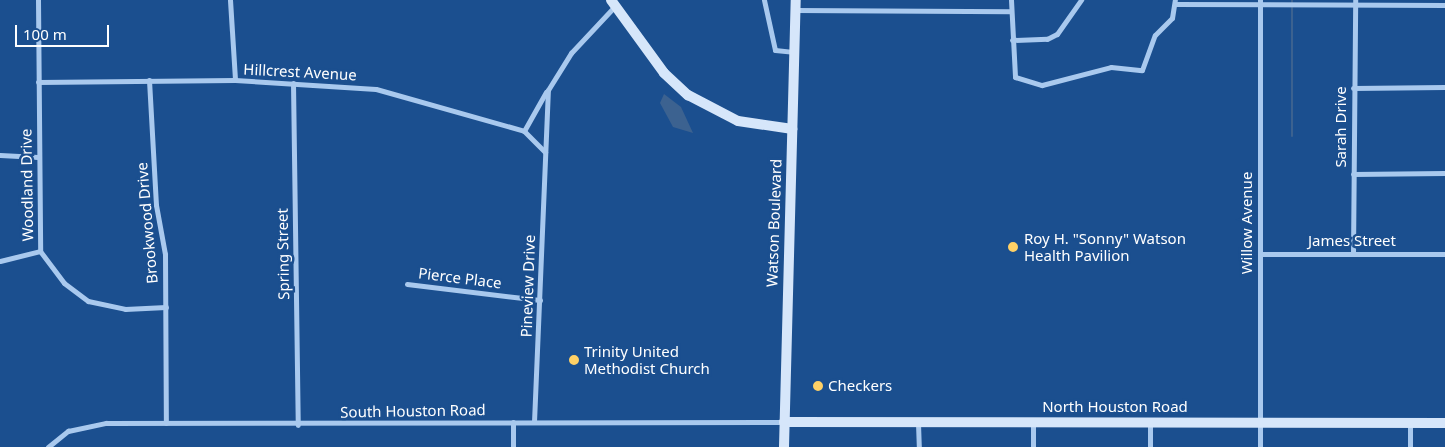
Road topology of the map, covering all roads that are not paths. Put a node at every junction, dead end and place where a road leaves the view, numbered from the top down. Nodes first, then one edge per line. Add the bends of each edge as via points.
1 (38, 0) edge
2 (230, 0) edge
3 (764, 0) edge
4 (1011, 0) edge
5 (1081, 0) edge
6 (1175, 2) edge
7 (1260, 2) edge
8 (1355, 2) edge
9 (613, 3) edge
10 (795, 5) edge
11 (1445, 5) edge
12 (1011, 11) junction
13 (1012, 40) junction
14 (793, 52) junction
15 (149, 80) junction
16 (234, 80) junction
17 (38, 82) junction
18 (293, 83) junction
19 (1445, 87) edge
20 (1354, 88) junction
21 (548, 90) junction
22 (792, 129) junction
23 (524, 131) junction
24 (546, 152) junction
25 (0, 155) edge
26 (38, 157) junction
27 (1445, 173) edge
28 (1353, 174) junction
29 (40, 251) junction
30 (1260, 254) junction
31 (1353, 254) junction
32 (1445, 254) edge
33 (0, 261) edge
34 (407, 284) dead end
35 (540, 300) junction
36 (166, 307) junction
37 (513, 422) junction
38 (534, 422) junction
39 (784, 422) junction
40 (918, 422) junction
41 (1033, 422) junction
42 (1150, 422) junction
43 (1260, 422) junction
44 (166, 423) junction
45 (1445, 423) edge
46 (1410, 424) junction
47 (298, 425) junction
48 (48, 447) edge
49 (513, 447) edge
50 (784, 447) edge
51 (919, 447) edge
52 (1033, 447) edge
53 (1150, 447) edge
54 (1260, 447) edge
55 (1410, 447) edge

1 - 17 street, Woodland Drive
2 - 16 street
3 - 14 street via 774,50
4 - 12 street
5 - 13 street via 1057,34 1047,39
6 - 7 street
6 - 13 street via 1172,18 1155,35 1142,70 1111,67 1055,84 1028,84 1015,77
7 - 8 street
7 - 30 street, Willow Avenue
8 - 11 street
8 - 20 street, Sarah Drive
9 - 21 street via 571,53
9 - 22 street via 664,73 688,95 738,121
10 - 12 street
10 - 14 street, Watson Boulevard
12 - 13 street
14 - 22 street, Watson Boulevard
15 - 16 street, Hillcrest Avenue
15 - 17 street, Hillcrest Avenue
15 - 36 street, Brookwood Drive
16 - 18 street, Hillcrest Avenue
17 - 26 street, Woodland Drive
18 - 23 street, Hillcrest Avenue via 376,89
18 - 47 street, Spring Street
19 - 20 street
20 - 28 street, Sarah Drive
21 - 23 street
21 - 24 street, Pineview Drive
22 - 39 street, Watson Boulevard
23 - 24 street, Hillcrest Avenue
24 - 35 street, Pineview Drive
25 - 26 street
26 - 29 street, Woodland Drive
27 - 28 street
28 - 31 street, Sarah Drive
29 - 33 street
29 - 36 street, Woodland Drive via 64,283 88,301 124,309
30 - 31 street, James Street
30 - 43 street, Willow Avenue
31 - 32 street, James Street
34 - 35 street, Pierce Place
35 - 38 street, Pineview Drive
36 - 44 street, Brookwood Drive
37 - 38 street, South Houston Road
37 - 47 street, South Houston Road
37 - 49 street
38 - 39 street, South Houston Road
39 - 40 street, North Houston Road
39 - 50 street, Watson Boulevard
40 - 41 street, North Houston Road
40 - 51 street
41 - 42 street, North Houston Road
41 - 52 street
42 - 43 street, North Houston Road
42 - 53 street
43 - 46 street, North Houston Road
43 - 54 street, Willow Avenue
44 - 47 street, South Houston Road
44 - 48 street, South Houston Road via 86,425 68,431
45 - 46 street, North Houston Road
46 - 55 street

